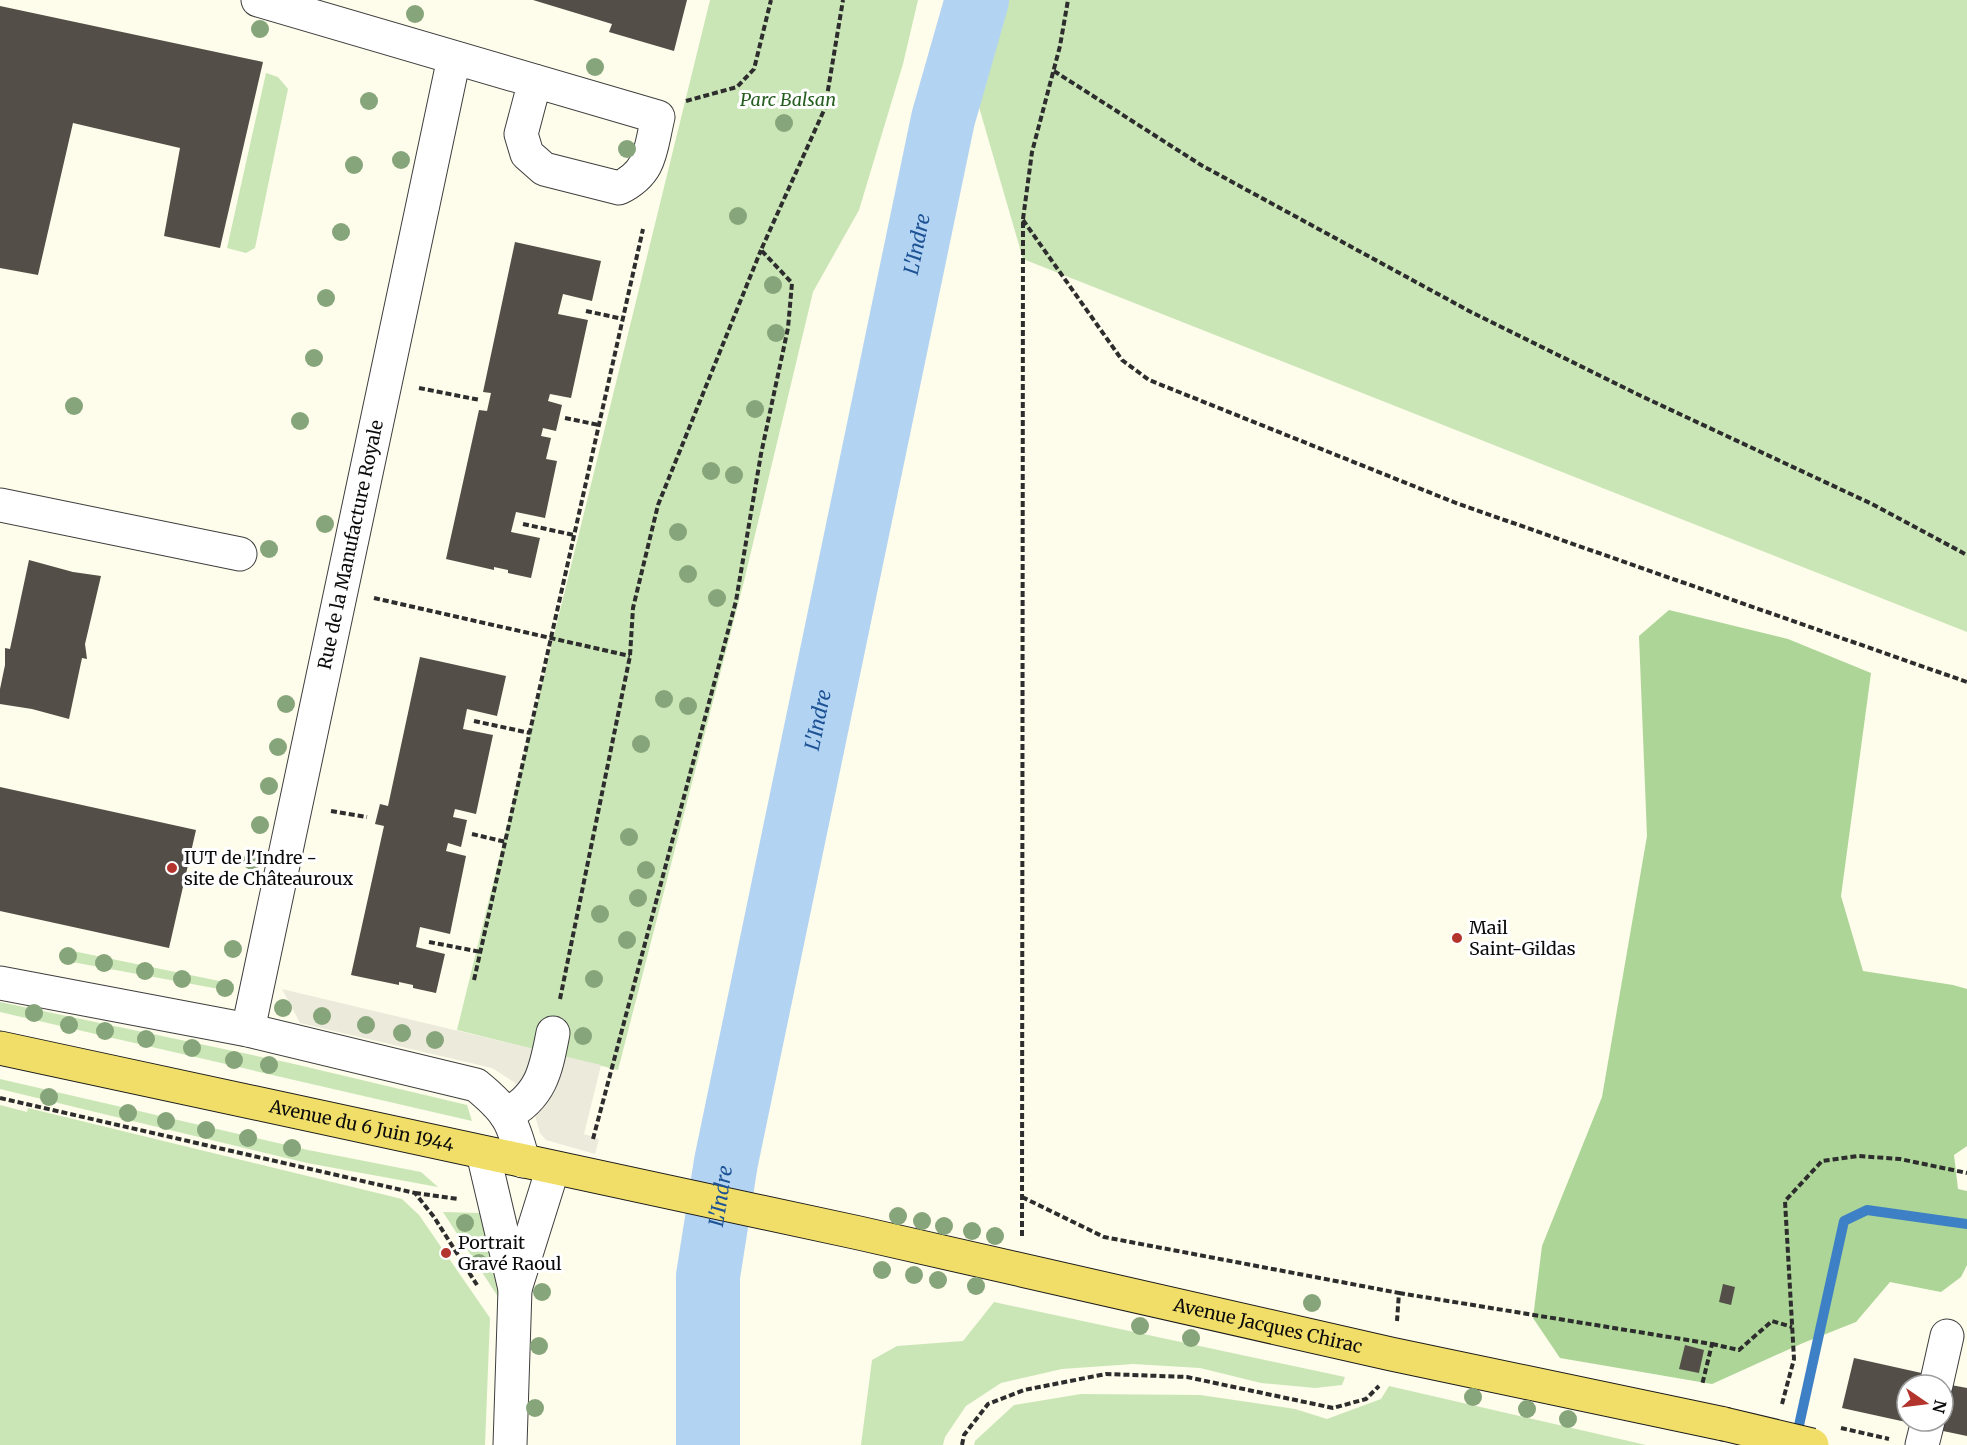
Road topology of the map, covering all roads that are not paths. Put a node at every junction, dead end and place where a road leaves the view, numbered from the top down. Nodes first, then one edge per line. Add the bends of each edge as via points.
1 (258, 0) edge
2 (454, 58) junction
3 (535, 81) junction
4 (0, 505) edge
5 (240, 554) dead end
6 (0, 982) edge
7 (248, 1030) junction
8 (554, 1033) road end
9 (0, 1048) edge
10 (506, 1114) junction
11 (483, 1153) junction
12 (538, 1165) junction
13 (724, 1204) joint
14 (515, 1289) junction
15 (1947, 1336) dead end
16 (1939, 1373) edge
17 (510, 1445) edge
18 (1812, 1445) edge

1 - 2 street
2 - 3 street
2 - 7 street, Rue de la Manufacture Royale
3 - 3 street via 521,134 527,154 544,169 619,188 632,182 644,169 658,117
4 - 5 street
6 - 7 street
7 - 10 street via 476,1085
8 - 10 street via 536,1090
9 - 11 main road, Avenue du 6 Juin 1944
10 - 12 street
11 - 12 main road, Avenue du 6 Juin 1944
11 - 14 street
12 - 13 main road, Avenue du 6 Juin 1944
12 - 14 street
13 - 18 main road, Avenue Jacques Chirac, bridge
14 - 17 street
15 - 16 street

